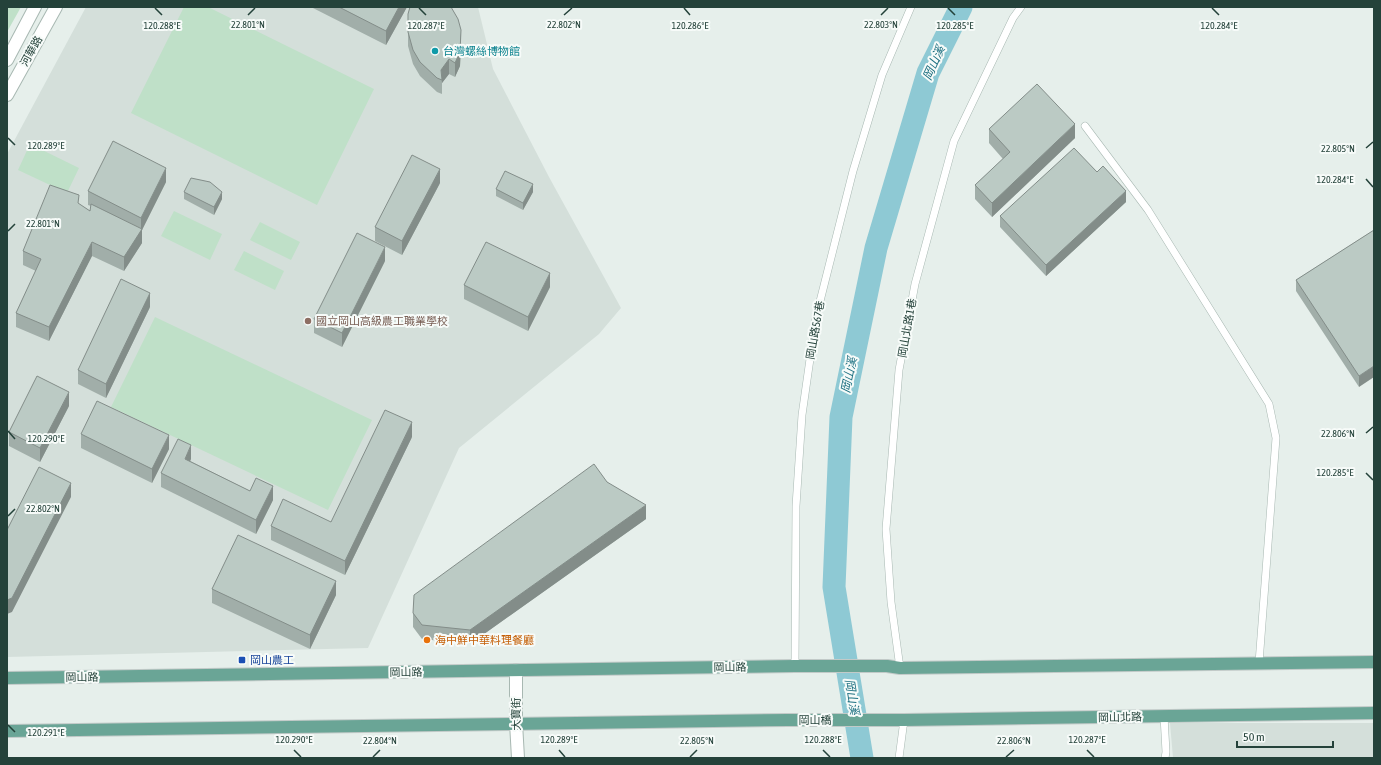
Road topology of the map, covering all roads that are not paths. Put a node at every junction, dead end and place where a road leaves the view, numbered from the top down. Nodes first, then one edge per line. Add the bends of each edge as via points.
1 (35, 7) edge
2 (56, 7) edge
3 (911, 7) edge
4 (1020, 7) edge
5 (7, 60) edge
6 (7, 95) edge
7 (1085, 126) dead end
8 (1374, 662) edge
9 (1259, 664) junction
10 (800, 666) junction
11 (900, 668) junction
12 (516, 670) junction
13 (7, 678) edge
14 (1374, 712) edge
15 (1164, 716) junction
16 (866, 720) joint
17 (904, 720) junction
18 (516, 723) junction
19 (7, 731) edge
20 (518, 758) edge
21 (899, 758) edge
22 (1165, 758) edge

1 - 5 street, 河華路
2 - 6 street, 河華路
3 - 10 lane, 岡山路567巷 via 880,83 853,171 816,317 802,415 796,506
4 - 11 lane, 岡山北路1巷 via 954,141 915,284 899,370 886,529 891,602
7 - 9 lane via 1148,210 1269,404 1276,438
8 - 9 main road
9 - 11 main road
10 - 11 main road
10 - 12 main road, 岡山路
12 - 13 main road, 岡山路
12 - 18 street, 大寶街
14 - 15 main road, 岡山北路
15 - 17 main road, 岡山北路
15 - 22 lane
16 - 17 main road, 岡山北路
16 - 18 main road, 岡山橋
17 - 21 lane
18 - 19 main road
18 - 20 street, 大寶街

